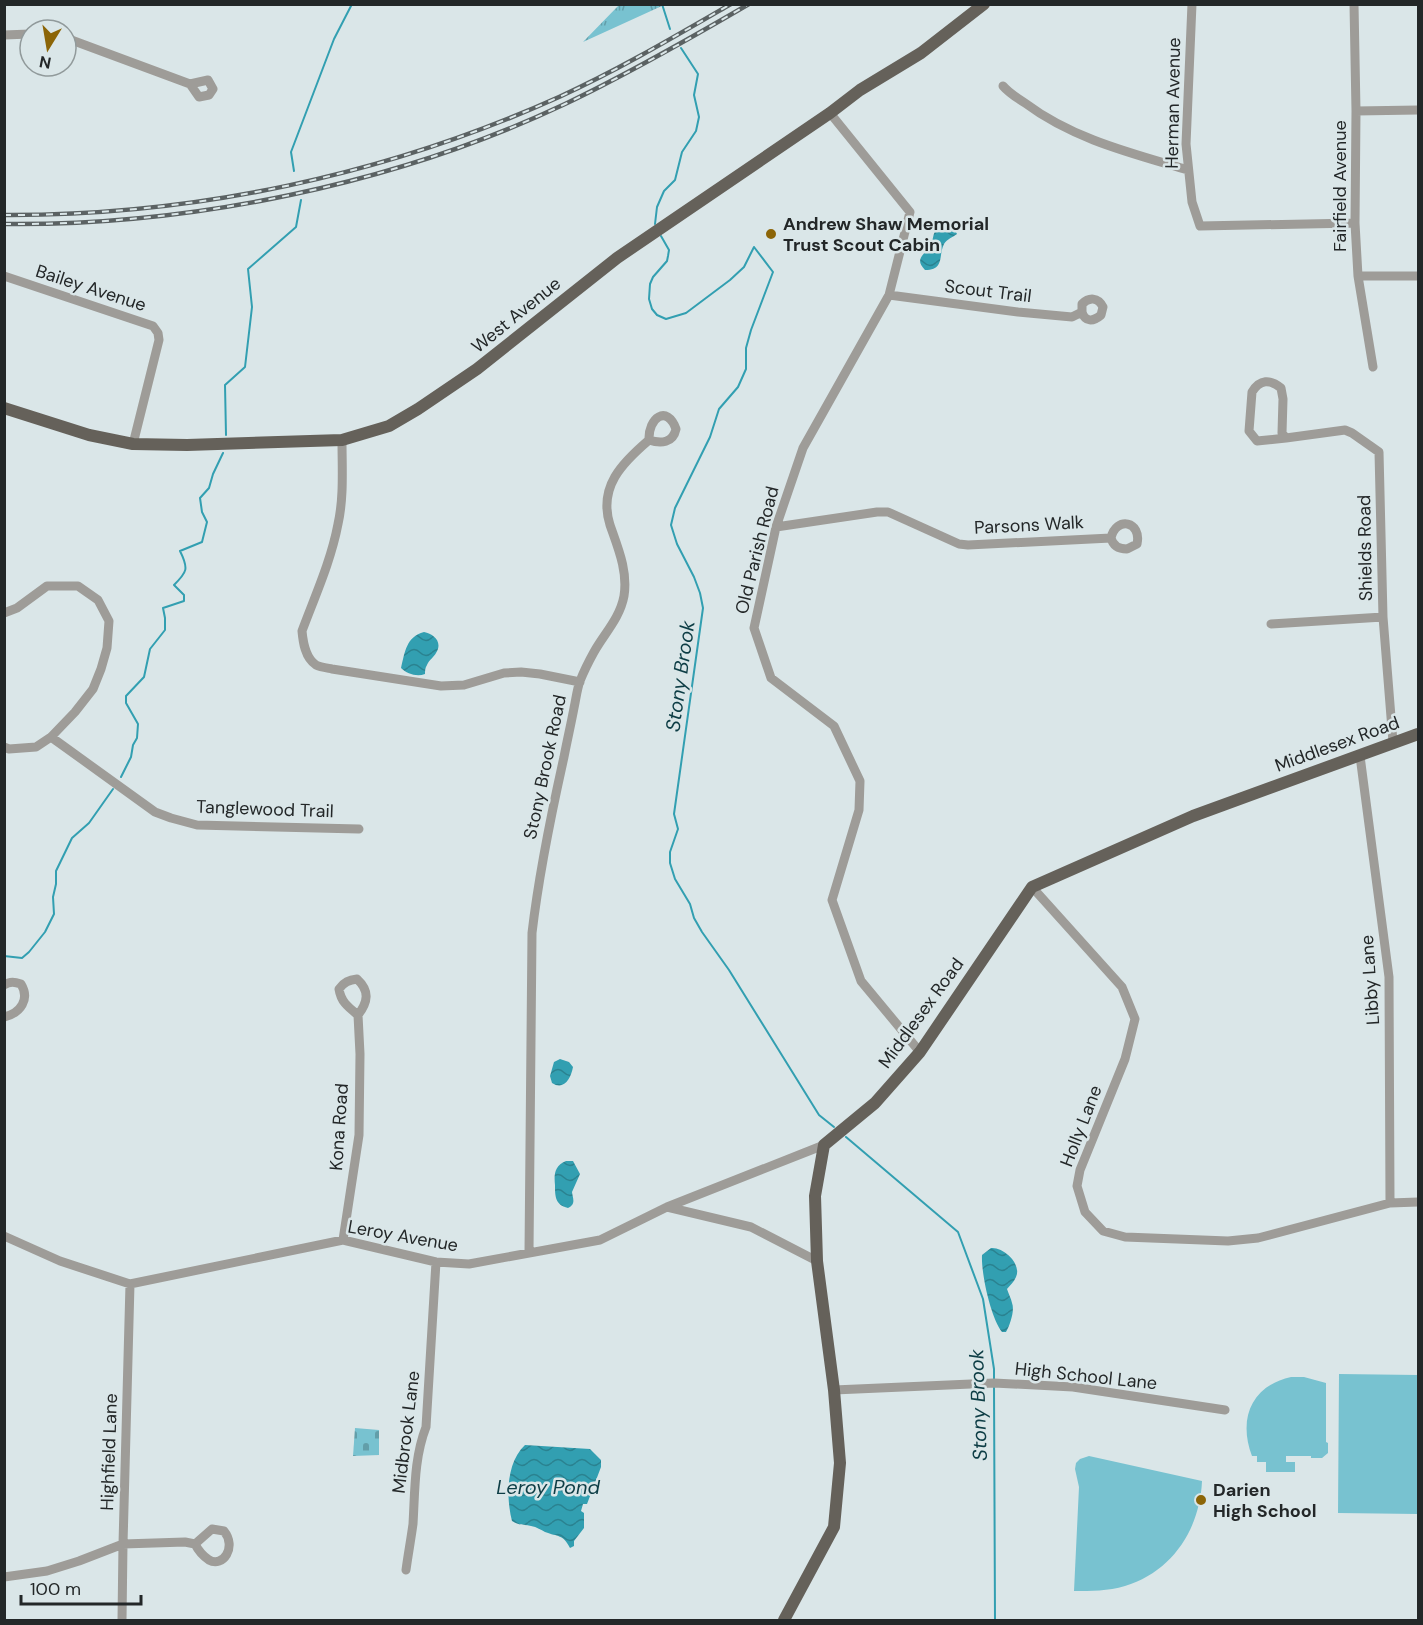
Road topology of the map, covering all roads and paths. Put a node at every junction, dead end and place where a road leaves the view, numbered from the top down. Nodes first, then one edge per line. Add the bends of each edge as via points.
1 (984, 4) edge
2 (1192, 4) edge
3 (1354, 4) edge
4 (78, 42) edge
5 (190, 84) dead end
6 (1003, 86) dead end
7 (1419, 110) edge
8 (1356, 111) junction
9 (830, 113) junction
10 (1188, 170) junction
11 (1355, 223) junction
12 (4, 276) edge
13 (1358, 276) junction
14 (1419, 276) edge
15 (889, 295) junction
16 (1082, 312) dead end
17 (1373, 367) dead end
18 (4, 408) edge
19 (1286, 438) junction
20 (342, 440) junction
21 (649, 440) dead end
22 (133, 444) junction
23 (776, 527) junction
24 (1112, 538) dead end
25 (4, 613) edge
26 (1383, 617) junction
27 (1271, 624) dead end
28 (580, 682) junction
29 (1419, 734) edge
30 (51, 737) junction
31 (1393, 742) junction
32 (4, 747) edge
33 (1360, 756) junction
34 (359, 829) dead end
35 (1032, 887) junction
36 (4, 985) edge
37 (358, 1015) dead end
38 (4, 1017) edge
39 (920, 1052) junction
40 (824, 1145) junction
41 (1419, 1202) edge
42 (1390, 1203) junction
43 (667, 1207) junction
44 (4, 1236) edge
45 (343, 1240) junction
46 (529, 1252) junction
47 (817, 1261) junction
48 (436, 1262) junction
49 (130, 1284) junction
50 (834, 1390) junction
51 (1226, 1410) dead end
52 (123, 1544) junction
53 (195, 1544) dead end
54 (405, 1570) dead end
55 (4, 1577) edge
56 (122, 1620) edge
57 (784, 1620) edge

1 - 9 main road, West Avenue via 921,53
2 - 10 street, Herman Avenue
3 - 8 street, Fairfield Avenue
4 - 5 street
6 - 10 street via 1037,113 1074,133
7 - 8 street
8 - 11 street, Fairfield Avenue
9 - 15 street, Old Parish Road via 910,213
9 - 20 main road, West Avenue via 617,258 477,369 418,409 389,426
10 - 11 street, Herman Avenue via 1200,226
11 - 13 street, Fairfield Avenue
12 - 22 street, Bailey Avenue via 153,326 159,333
13 - 14 street
13 - 17 street, Fairfield Avenue
15 - 16 street, Scout Trail via 1072,317
15 - 23 street, Old Parish Road via 803,448
18 - 22 main road, West Avenue via 89,435
19 - 19 street, Shields Road via 1282,433 1281,388 1269,381 1261,382 1252,392 1249,432 1257,441
19 - 26 street, Shields Road via 1345,430 1379,452
20 - 22 main road, West Avenue via 187,446
20 - 28 street, Stony Brook Road via 339,524 302,631 308,656 315,664 441,686 521,672
21 - 28 street via 618,470 609,489 609,524 621,553 624,597
23 - 24 street, Parsons Walk via 878,512 959,544
23 - 39 street, Old Parish Road via 754,628 771,678 834,726 860,781 859,810 832,900 861,981
25 - 30 street via 46,586 78,586 98,600 109,621 107,648 93,689
26 - 27 street
26 - 31 street, Shields Road
28 - 46 street, Stony Brook Road via 537,888 532,933
29 - 31 main road, Middlesex Road
30 - 32 street via 36,747
30 - 34 street, Tanglewood Trail via 155,812 179,821 197,825
31 - 33 main road, Middlesex Road
33 - 35 main road, Middlesex Road via 1193,816
33 - 42 street, Libby Lane via 1389,977
35 - 39 main road, Middlesex Road
35 - 42 street, Holly Lane via 1122,987 1135,1019 1125,1059 1077,1186 1085,1212 1103,1231 1125,1237 1227,1241 1258,1238
36 - 38 street via 21,984 26,996 23,1005
37 - 45 street, Kona Road via 359,1135
39 - 40 main road, Middlesex Road via 875,1103
40 - 43 street, Leroy Avenue
40 - 47 main road via 815,1196
41 - 42 street, Holly Lane
43 - 46 street, Leroy Avenue via 600,1240
43 - 47 street via 751,1227
44 - 49 street, Leroy Avenue via 60,1261
45 - 48 street, Leroy Avenue
45 - 49 street, Leroy Avenue
46 - 48 street, Leroy Avenue via 469,1264
47 - 50 main road
48 - 54 street, Midbrook Lane via 426,1427 420,1442
49 - 52 street, Highfield Lane
50 - 51 street, High School Lane via 994,1383 1062,1387
50 - 57 main road via 840,1463 834,1527
52 - 53 street
52 - 55 street via 79,1562
52 - 56 street, Highfield Lane

